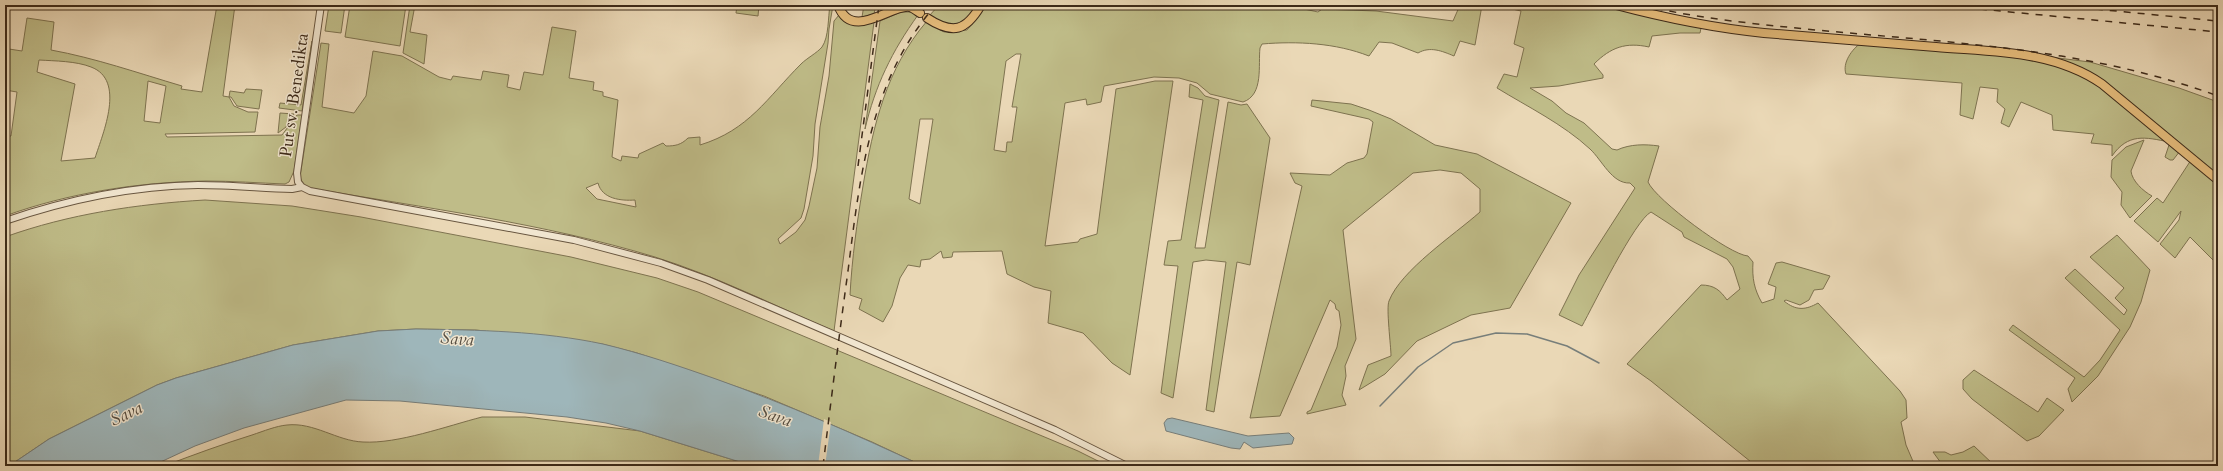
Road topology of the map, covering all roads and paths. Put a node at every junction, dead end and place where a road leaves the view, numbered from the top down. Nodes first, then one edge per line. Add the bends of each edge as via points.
1 (321, 5) edge
2 (838, 5) edge
3 (981, 5) edge
4 (1616, 5) edge
5 (2218, 180) edge
6 (302, 187) junction
7 (5, 222) edge
8 (1127, 466) edge

1 - 6 street, Put sv. Benedikta via 297,173 298,182
2 - 3 main road via 844,14 853,20 871,20 905,7 913,8 944,28 956,28 971,20
4 - 5 main road via 1665,18 1718,27 2044,58 2064,63 2090,76 2133,108
6 - 7 street via 292,189 196,185 159,188 64,204
6 - 8 street via 310,191 574,240 661,263 708,280 1049,427

